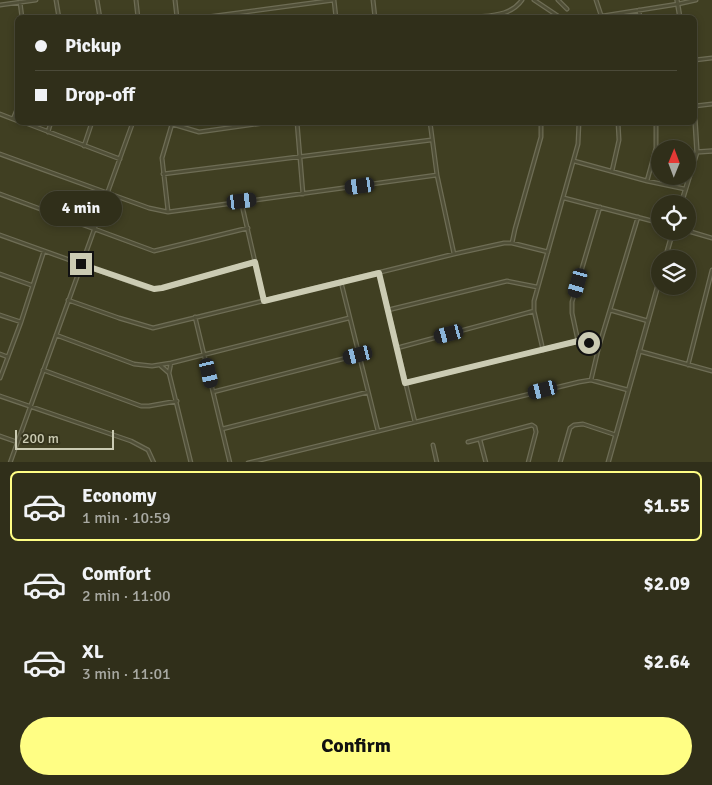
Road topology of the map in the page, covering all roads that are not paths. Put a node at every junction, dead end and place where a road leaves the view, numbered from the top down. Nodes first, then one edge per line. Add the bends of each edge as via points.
1 (36, 0) edge
2 (56, 0) edge
3 (98, 0) edge
4 (136, 0) edge
5 (175, 0) edge
6 (372, 0) edge
7 (522, 0) edge
8 (534, 0) edge
9 (558, 0) edge
10 (596, 0) edge
11 (696, 0) edge
12 (20, 2) junction
13 (678, 2) edge
14 (0, 5) edge
15 (567, 9) dead end
16 (639, 10) junction
17 (22, 15) edge
18 (58, 15) edge
19 (100, 15) edge
20 (138, 15) edge
21 (177, 15) edge
22 (222, 15) edge
23 (336, 15) edge
24 (374, 15) edge
25 (490, 15) edge
26 (556, 15) edge
27 (601, 15) edge
28 (613, 15) edge
29 (640, 15) edge
30 (680, 15) edge
31 (712, 58) edge
32 (697, 60) edge
33 (712, 104) edge
34 (697, 106) edge
35 (0, 114) edge
36 (15, 114) edge
37 (13, 119) joint
38 (30, 125) edge
39 (51, 125) edge
40 (91, 125) edge
41 (132, 125) edge
42 (171, 125) edge
43 (178, 125) edge
44 (249, 125) edge
45 (297, 125) edge
46 (430, 125) edge
47 (541, 125) edge
48 (579, 125) edge
49 (618, 125) edge
50 (656, 125) edge
51 (695, 125) edge
52 (48, 132) junction
53 (431, 140) junction
54 (84, 146) junction
55 (712, 151) edge
56 (697, 152) junction
57 (0, 154) edge
58 (299, 157) junction
59 (120, 159) junction
60 (574, 161) junction
61 (612, 171) junction
62 (163, 174) junction
63 (437, 175) junction
64 (647, 181) junction
65 (685, 190) junction
66 (0, 194) edge
67 (108, 194) junction
68 (303, 194) junction
69 (684, 195) edge
70 (564, 198) junction
71 (242, 201) junction
72 (600, 207) junction
73 (168, 212) junction
74 (638, 217) junction
75 (651, 221) edge
76 (248, 228) junction
77 (94, 229) junction
78 (696, 233) edge
79 (0, 235) edge
80 (712, 238) edge
81 (512, 243) junction
82 (44, 251) junction
83 (548, 252) junction
84 (454, 254) junction
85 (255, 262) junction
86 (81, 264) junction
87 (712, 270) edge
88 (379, 273) junction
89 (0, 274) edge
90 (341, 282) junction
91 (31, 285) junction
92 (537, 287) junction
93 (655, 295) edge
94 (68, 300) junction
95 (264, 301) junction
96 (388, 310) junction
97 (610, 310) junction
98 (534, 311) junction
99 (0, 315) edge
100 (195, 317) junction
101 (349, 318) junction
102 (648, 321) junction
103 (21, 322) junction
104 (56, 335) junction
105 (578, 341) junction
106 (599, 346) junction
107 (397, 348) junction
108 (543, 350) junction
109 (639, 351) junction
110 (0, 354) edge
111 (204, 354) junction
112 (358, 355) junction
113 (8, 357) junction
114 (171, 363) junction
115 (688, 364) junction
116 (161, 365) junction
117 (44, 370) junction
118 (712, 371) edge
119 (169, 374) junction
120 (0, 378) edge
121 (590, 380) junction
122 (405, 383) junction
123 (629, 391) junction
124 (213, 392) junction
125 (368, 392) junction
126 (0, 396) edge
127 (177, 401) junction
128 (31, 407) junction
129 (415, 422) junction
130 (222, 429) junction
131 (378, 431) junction
132 (616, 435) junction
133 (0, 436) edge
134 (480, 440) junction
135 (17, 442) junction
136 (468, 442) dead end
137 (432, 445) dead end
138 (10, 462) edge
139 (154, 462) edge
140 (192, 462) edge
141 (230, 462) edge
142 (248, 462) edge
143 (436, 462) edge
144 (486, 462) edge
145 (528, 462) edge
146 (560, 462) edge
147 (608, 462) edge

1 - 12 street
2 - 18 street
3 - 19 street
4 - 20 street
5 - 21 street
6 - 24 street
7 - 25 street via 510,12
8 - 26 street
9 - 15 street
10 - 27 street
11 - 13 street
12 - 14 street
12 - 17 street
13 - 16 street
13 - 30 street
16 - 28 street
16 - 29 street
22 - 23 street via 334,0
31 - 32 street
33 - 34 street
35 - 37 street
36 - 37 street
38 - 52 street
39 - 52 street
40 - 54 street
41 - 59 street
42 - 62 street via 163,149
43 - 44 street via 199,132
45 - 58 street
46 - 53 street
47 - 81 street via 539,146
48 - 60 street
49 - 61 street via 619,140
50 - 64 street via 656,148
51 - 56 street
52 - 54 street
53 - 58 street
53 - 63 street
54 - 59 street
55 - 56 street
56 - 65 street
57 - 67 street
58 - 62 street
58 - 68 street
59 - 67 street
60 - 61 street
60 - 70 street
61 - 64 street
62 - 73 street
63 - 68 street
63 - 84 street
64 - 65 street
65 - 69 street
66 - 77 street
67 - 73 street
67 - 77 street
68 - 71 street
70 - 72 street
70 - 83 street
71 - 73 street
71 - 76 street
72 - 74 street
72 - 105 street via 572,302
74 - 75 street
74 - 97 street
76 - 77 street via 154,251
76 - 85 street
77 - 86 street
78 - 80 street
79 - 82 street
81 - 83 street
81 - 84 street
82 - 86 street
82 - 91 street
83 - 92 street
84 - 88 street
85 - 86 street via 154,289
85 - 95 street
86 - 94 street
87 - 115 street
88 - 90 street
88 - 96 street
89 - 91 street
90 - 95 street
90 - 101 street
91 - 103 street
92 - 96 street via 507,281
92 - 98 street
93 - 102 street
94 - 100 street via 153,328
94 - 104 street
95 - 100 street
96 - 107 street
97 - 102 street
97 - 106 street
98 - 107 street
98 - 108 street
99 - 103 street
100 - 111 street
101 - 111 street
101 - 112 street
102 - 109 street
103 - 113 street
104 - 116 street via 134,364
104 - 117 street
105 - 106 street
105 - 108 street
106 - 121 street
107 - 122 street
108 - 122 street
109 - 115 street
109 - 123 street
110 - 113 street
111 - 114 street
111 - 124 street
112 - 124 street
112 - 125 street
113 - 120 street
114 - 116 street
114 - 119 street
115 - 118 street
116 - 119 street
117 - 127 street via 141,406
117 - 128 street
119 - 127 street
121 - 123 street
121 - 129 street
122 - 129 street
123 - 132 street
124 - 130 street
125 - 130 street
125 - 131 street
126 - 128 street
127 - 140 street
128 - 135 street
128 - 139 street via 142,446
129 - 131 street
130 - 141 street
131 - 142 street
132 - 146 street via 583,424 574,425 570,428
132 - 147 street
133 - 135 street
134 - 136 street
134 - 144 street
134 - 145 street via 534,426 536,432
135 - 138 street
137 - 143 street

